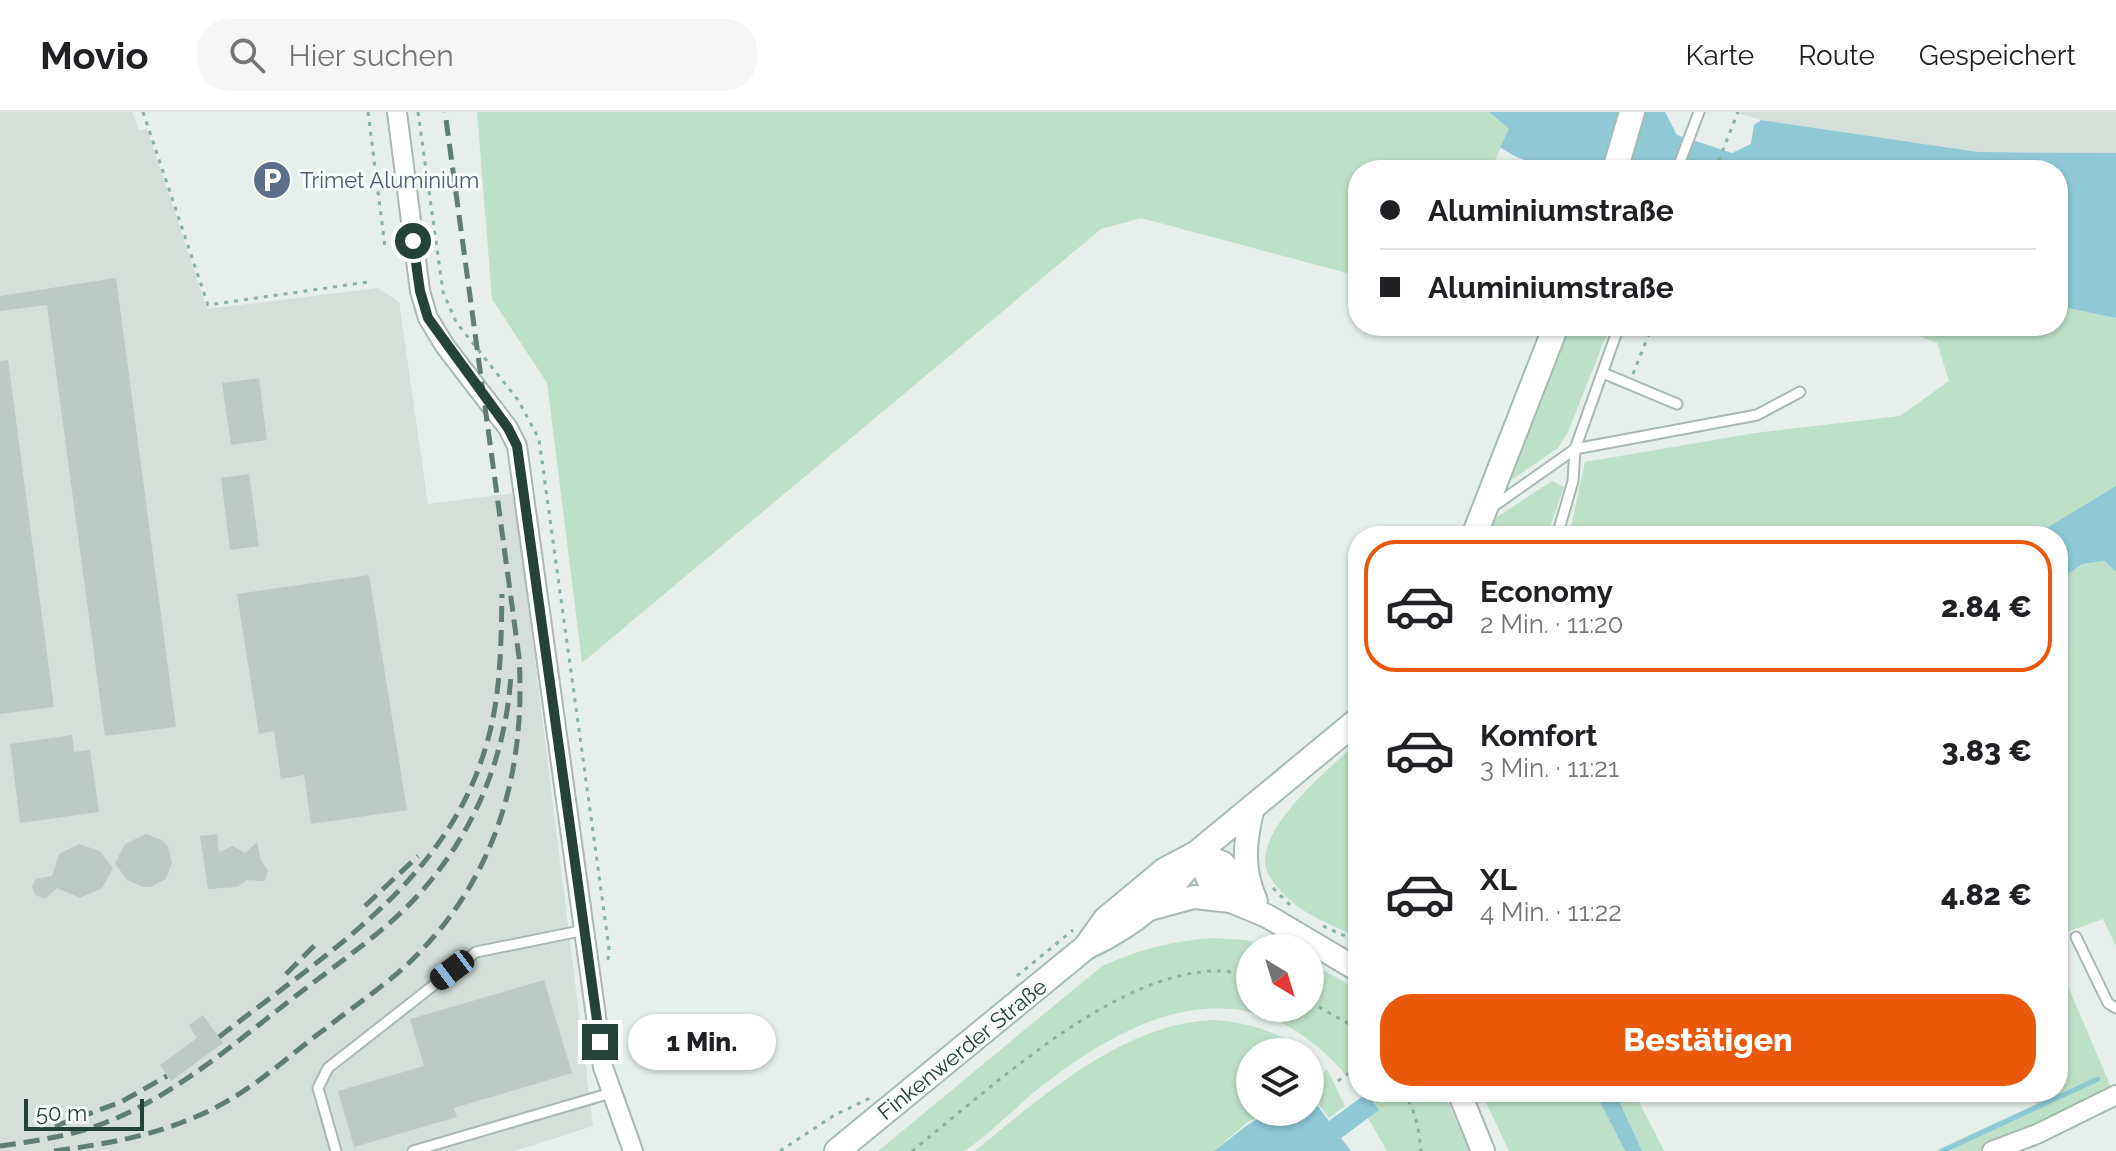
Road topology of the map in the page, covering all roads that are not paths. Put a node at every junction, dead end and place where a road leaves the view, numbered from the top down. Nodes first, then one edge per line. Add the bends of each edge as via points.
1 (397, 112) edge
2 (1632, 112) edge
3 (1699, 112) edge
4 (1618, 160) edge
5 (1681, 160) edge
6 (1552, 336) edge
7 (1616, 336) edge
8 (1603, 373) junction
9 (1800, 392) dead end
10 (1677, 404) dead end
11 (1575, 449) junction
12 (1479, 525) edge
13 (1560, 526) edge
14 (1348, 728) edge
15 (1253, 807) junction
16 (1197, 853) junction
17 (1231, 901) junction
18 (1261, 908) junction
19 (1146, 910) junction
20 (585, 930) junction
21 (2076, 937) dead end
22 (1080, 938) junction
23 (1348, 964) edge
24 (2116, 1008) edge
25 (611, 1093) junction
26 (2116, 1095) edge
27 (1463, 1102) edge
28 (336, 1151) edge
29 (413, 1151) edge
30 (633, 1151) edge
31 (837, 1151) edge
32 (1483, 1151) edge
33 (1992, 1151) edge

1 - 20 street via 428,318 517,446
2 - 4 main road
3 - 5 lane
6 - 12 main road
7 - 8 lane
8 - 10 lane
8 - 11 lane
9 - 11 lane via 1757,415
11 - 12 lane
11 - 13 lane via 1573,481
14 - 15 main road
15 - 16 main road
15 - 18 street via 1245,865
16 - 17 street via 1208,879
16 - 18 street via 1223,863
16 - 19 main road, Finkenwerder Straße via 1176,886
16 - 22 main road, Finkenwerder Straße via 1165,870
17 - 18 street
17 - 19 street via 1194,897
18 - 23 street
19 - 22 main road, Finkenwerder Straße via 1117,932
20 - 25 street
20 - 28 lane via 476,952 328,1068 318,1088
21 - 24 lane via 2108,1003
22 - 31 main road, Finkenwerder Straße
25 - 29 lane
25 - 30 street
26 - 33 street
27 - 32 street

